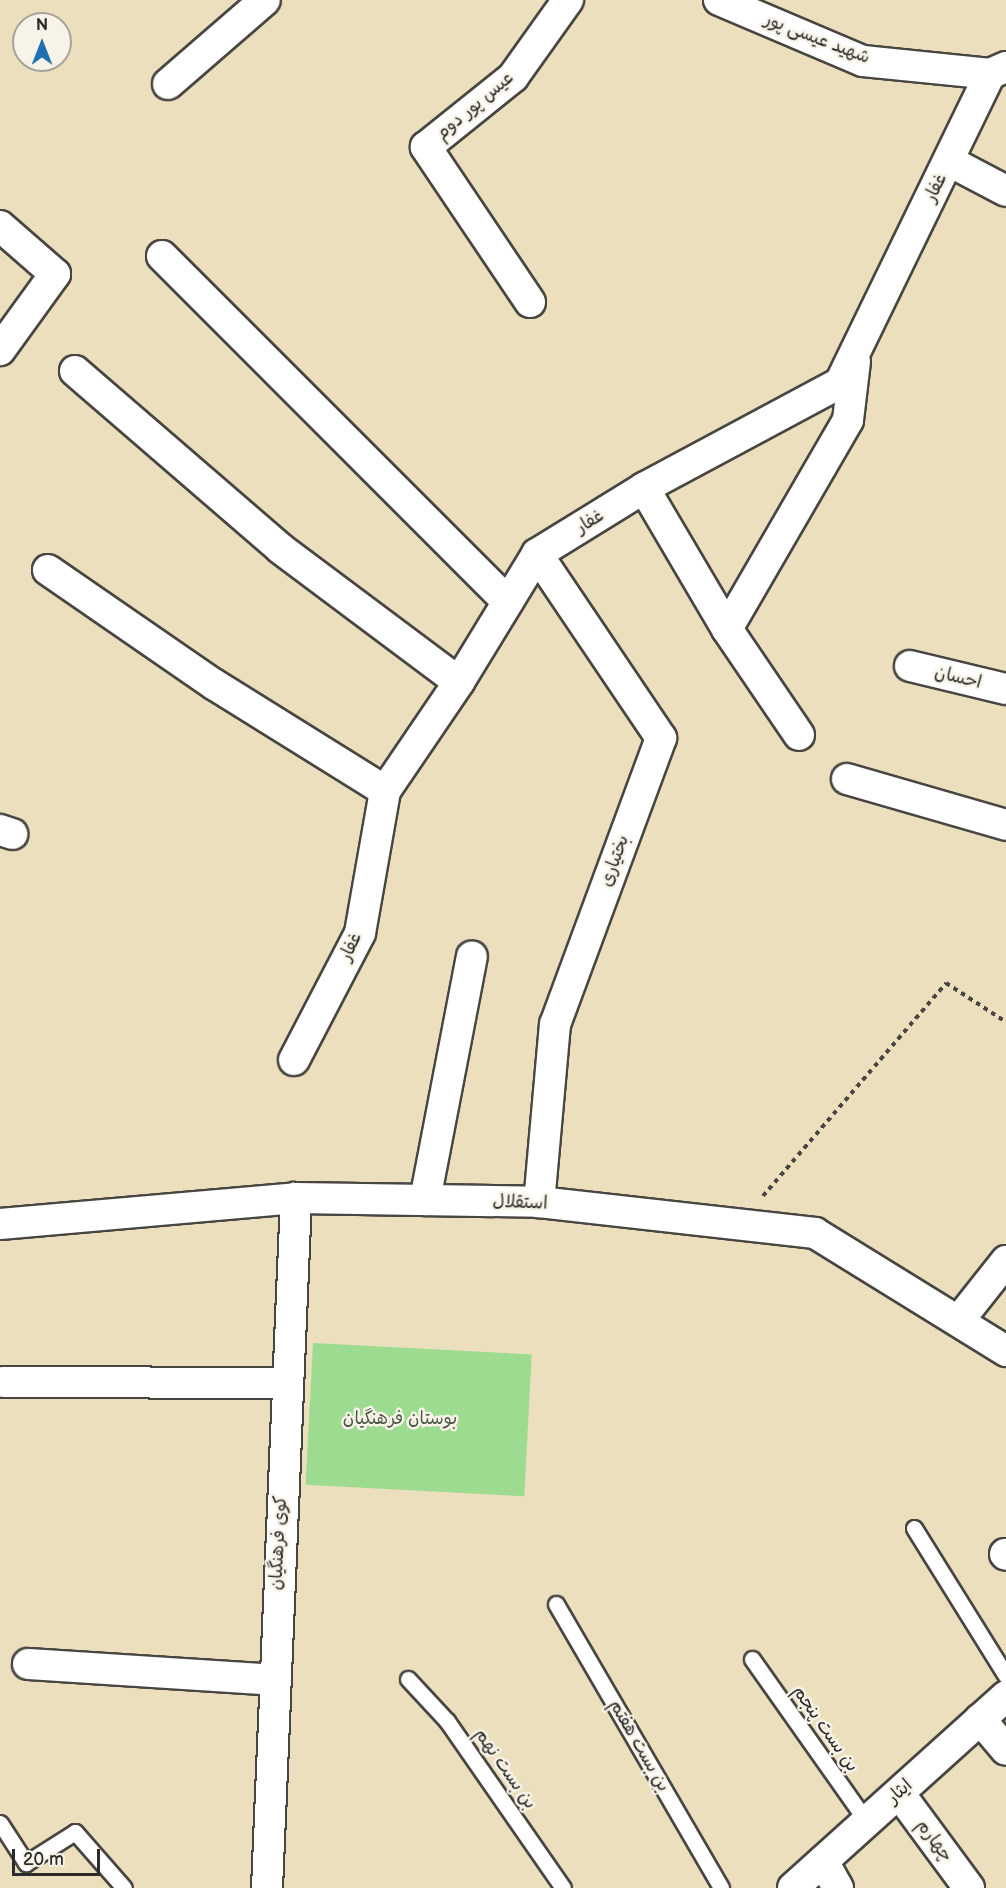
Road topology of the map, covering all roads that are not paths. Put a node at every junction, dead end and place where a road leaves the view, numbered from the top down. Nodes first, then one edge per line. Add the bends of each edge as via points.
1 (265, 0) edge
2 (568, 0) edge
3 (719, 0) edge
4 (998, 70) edge
5 (168, 84) dead end
6 (949, 161) junction
7 (1006, 191) edge
8 (0, 226) edge
9 (162, 256) dead end
10 (530, 302) dead end
11 (0, 350) edge
12 (855, 354) junction
13 (75, 371) dead end
14 (644, 488) junction
15 (537, 554) junction
16 (48, 570) dead end
17 (508, 602) junction
18 (727, 629) junction
19 (910, 666) dead end
20 (459, 681) junction
21 (1006, 689) edge
22 (799, 735) dead end
23 (847, 779) dead end
24 (385, 791) junction
25 (1006, 825) edge
26 (472, 956) dead end
27 (294, 1060) dead end
28 (296, 1198) junction
29 (425, 1200) junction
30 (539, 1202) junction
31 (0, 1224) edge
32 (1006, 1261) edge
33 (960, 1319) junction
34 (1006, 1351) edge
35 (3, 1383) dead end
36 (287, 1383) junction
37 (914, 1528) dead end
38 (556, 1604) dead end
39 (752, 1659) dead end
40 (28, 1665) dead end
41 (1006, 1676) edge
42 (408, 1679) dead end
43 (273, 1680) junction
44 (1006, 1696) edge
45 (980, 1719) junction
46 (1006, 1750) edge
47 (899, 1793) junction
48 (867, 1822) junction
49 (0, 1823) edge
50 (824, 1861) junction
51 (124, 1888) edge
52 (267, 1888) edge
53 (563, 1888) edge
54 (722, 1888) edge
55 (793, 1888) edge
56 (838, 1888) edge
57 (969, 1888) edge

1 - 5 street
2 - 10 street, عیس پور دوم via 513,77 426,147
3 - 4 street, شهید عیسی پور via 863,61
4 - 6 street, غفار
6 - 7 street
6 - 12 street, غفار
8 - 11 street via 55,274
9 - 17 street
12 - 14 street, غفار via 840,383
12 - 18 street via 848,420
13 - 20 street via 281,549
14 - 15 street, غفار
14 - 18 street
15 - 17 street, غفار
15 - 30 street, بختیاری via 661,738 555,1024
16 - 24 street via 215,685
17 - 20 street, غفار
18 - 22 street
19 - 21 street, احسان
20 - 24 street, غفار
23 - 25 street
24 - 27 street, غفار via 360,933
26 - 29 street
28 - 29 street, استقلال
28 - 31 street, استقلال
28 - 36 street, کوی فرهنگیان
29 - 30 street, استقلال
30 - 33 street, استقلال via 815,1233
32 - 33 street
33 - 34 street, استقلال
35 - 36 street
36 - 43 street, کوی فرهنگیان
37 - 41 lane
38 - 54 lane, بن بست هفتم
39 - 48 lane, بن بست پنجم
40 - 43 street
42 - 53 lane, بن بست نهم via 447,1721
43 - 52 street, کوی فرهنگیان
44 - 45 street, ایثار
45 - 46 street
45 - 47 street, ایثار
47 - 48 street, ایثار
47 - 57 street, چهارم
48 - 50 street, ایثار
49 - 51 lane via 26,1863 75,1832
50 - 55 street, ایثار
50 - 56 street

